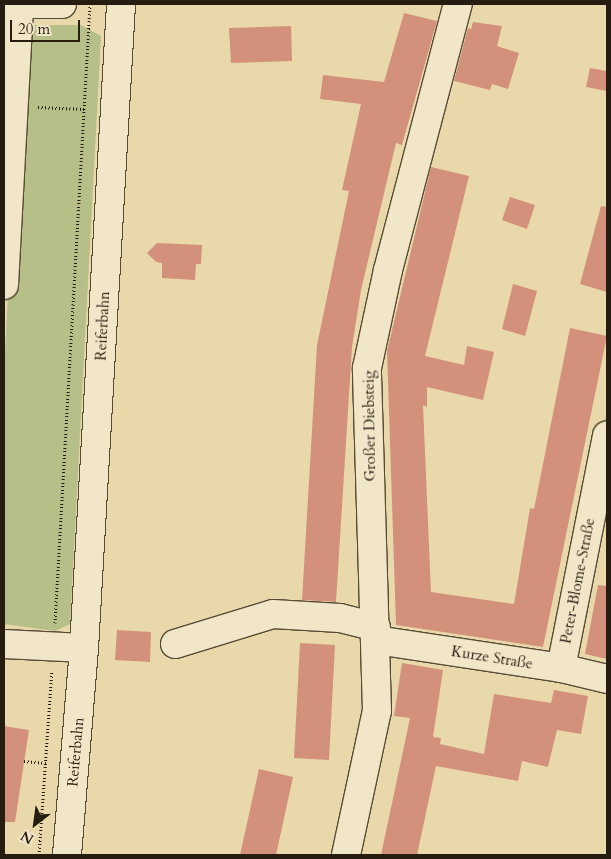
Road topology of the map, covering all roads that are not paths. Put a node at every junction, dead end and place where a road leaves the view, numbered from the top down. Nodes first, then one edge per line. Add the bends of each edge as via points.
1 (16, 4) edge
2 (62, 4) edge
3 (121, 4) edge
4 (458, 4) edge
5 (4, 285) edge
6 (607, 436) edge
7 (376, 633) junction
8 (4, 644) edge
9 (175, 644) dead end
10 (84, 648) junction
11 (561, 668) junction
12 (607, 679) edge
13 (68, 855) edge
14 (346, 855) edge

1 - 2 street
1 - 5 street
3 - 10 street, Reiferbahn
4 - 7 street, Großer Diebsteig via 388,270 367,368
6 - 11 street, Peter-Blome-Straße
7 - 9 street, Kurze Straße via 340,618 273,614
7 - 11 street, Kurze Straße
7 - 14 street, Großer Diebsteig via 377,711
8 - 10 street
10 - 13 street, Reiferbahn
11 - 12 street, Kurze Straße

